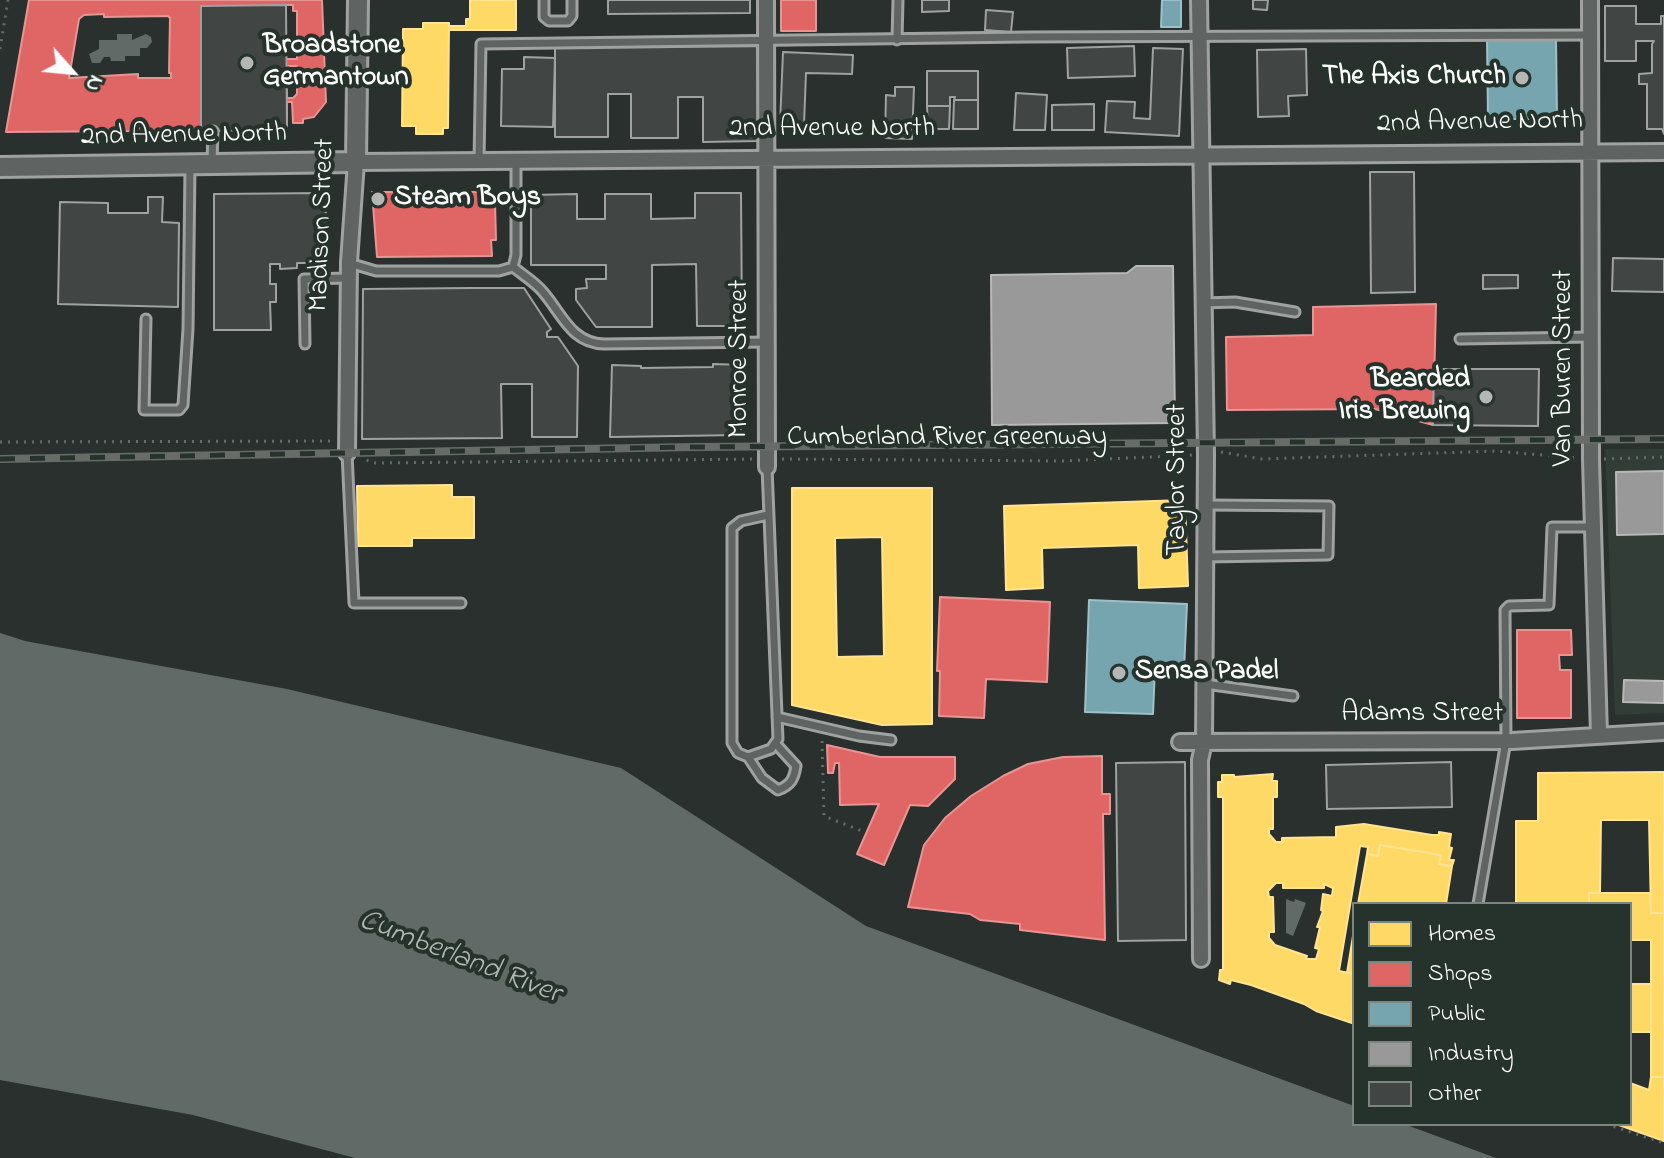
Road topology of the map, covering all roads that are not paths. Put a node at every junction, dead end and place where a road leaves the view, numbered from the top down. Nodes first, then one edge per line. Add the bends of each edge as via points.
1 (358, 0) edge
2 (544, 0) edge
3 (572, 0) edge
4 (766, 0) edge
5 (898, 0) edge
6 (1199, 0) edge
7 (1590, 0) edge
8 (1590, 35) junction
9 (1199, 36) junction
10 (897, 40) junction
11 (766, 42) junction
12 (213, 131) dead end
13 (1590, 151) junction
14 (1664, 152) edge
15 (1200, 155) junction
16 (766, 158) junction
17 (479, 161) junction
18 (516, 161) junction
19 (356, 162) junction
20 (190, 164) junction
21 (212, 164) junction
22 (0, 167) edge
23 (513, 267) junction
24 (349, 270) junction
25 (1203, 303) junction
26 (1295, 312) dead end
27 (146, 319) dead end
28 (1591, 337) junction
29 (1460, 339) dead end
30 (768, 342) junction
31 (305, 344) dead end
32 (347, 447) joint
33 (766, 463) joint
34 (1206, 505) junction
35 (768, 515) junction
36 (1594, 527) junction
37 (1206, 557) junction
38 (461, 603) dead end
39 (1205, 684) junction
40 (1293, 696) dead end
41 (777, 717) junction
42 (1664, 732) edge
43 (1599, 735) junction
44 (891, 740) dead end
45 (1506, 741) junction
46 (1180, 742) dead end
47 (1204, 742) junction
48 (775, 743) junction
49 (748, 757) junction
50 (1478, 902) edge
51 (1201, 959) dead end

1 - 19 street, Madison Street
2 - 3 lane via 549,21 568,21
4 - 11 street, Monroe Street
5 - 10 lane
6 - 9 street, Taylor Street
7 - 8 street, Van Buren Street
8 - 9 lane
8 - 13 street, Van Buren Street
9 - 10 lane
9 - 15 street, Taylor Street
10 - 11 lane
11 - 16 street, Monroe Street
11 - 17 lane via 481,44
12 - 21 lane
13 - 14 street, 2nd Avenue North
13 - 15 street, 2nd Avenue North
13 - 28 street, Van Buren Street
15 - 16 street, 2nd Avenue North
15 - 25 street, Taylor Street
16 - 18 street, 2nd Avenue North
16 - 30 street, Monroe Street
17 - 18 street, 2nd Avenue North
17 - 19 street, 2nd Avenue North
18 - 23 lane
19 - 21 street, 2nd Avenue North
19 - 24 street, Madison Street
20 - 21 street, 2nd Avenue North
20 - 22 street, 2nd Avenue North
20 - 27 lane via 188,329 179,410 144,410
23 - 24 lane
23 - 30 lane via 540,288 576,335 594,343
24 - 31 lane via 304,279
24 - 32 street, Madison Street
25 - 26 lane via 1235,302
25 - 34 street, Taylor Street
28 - 29 lane
28 - 36 street, Van Buren Street
30 - 33 street, Monroe Street
32 - 38 lane via 354,603
33 - 35 lane, Monroe Street
34 - 37 street, Taylor Street
34 - 37 lane via 1329,506 1328,555
35 - 41 lane, Monroe Street
35 - 49 lane via 732,528 732,743
36 - 43 street, Van Buren Street
36 - 45 lane via 1552,527 1549,605 1505,610
37 - 39 street, Taylor Street
39 - 40 lane
39 - 47 street, Taylor Street
41 - 44 lane
41 - 48 lane, Monroe Street
42 - 43 street, Adams Street
43 - 45 street, Adams Street
45 - 47 street, Adams Street
45 - 50 lane
46 - 47 street, Adams Street
47 - 51 street, Taylor Street
48 - 49 lane
48 - 49 lane via 796,766 788,787 778,790 769,785

